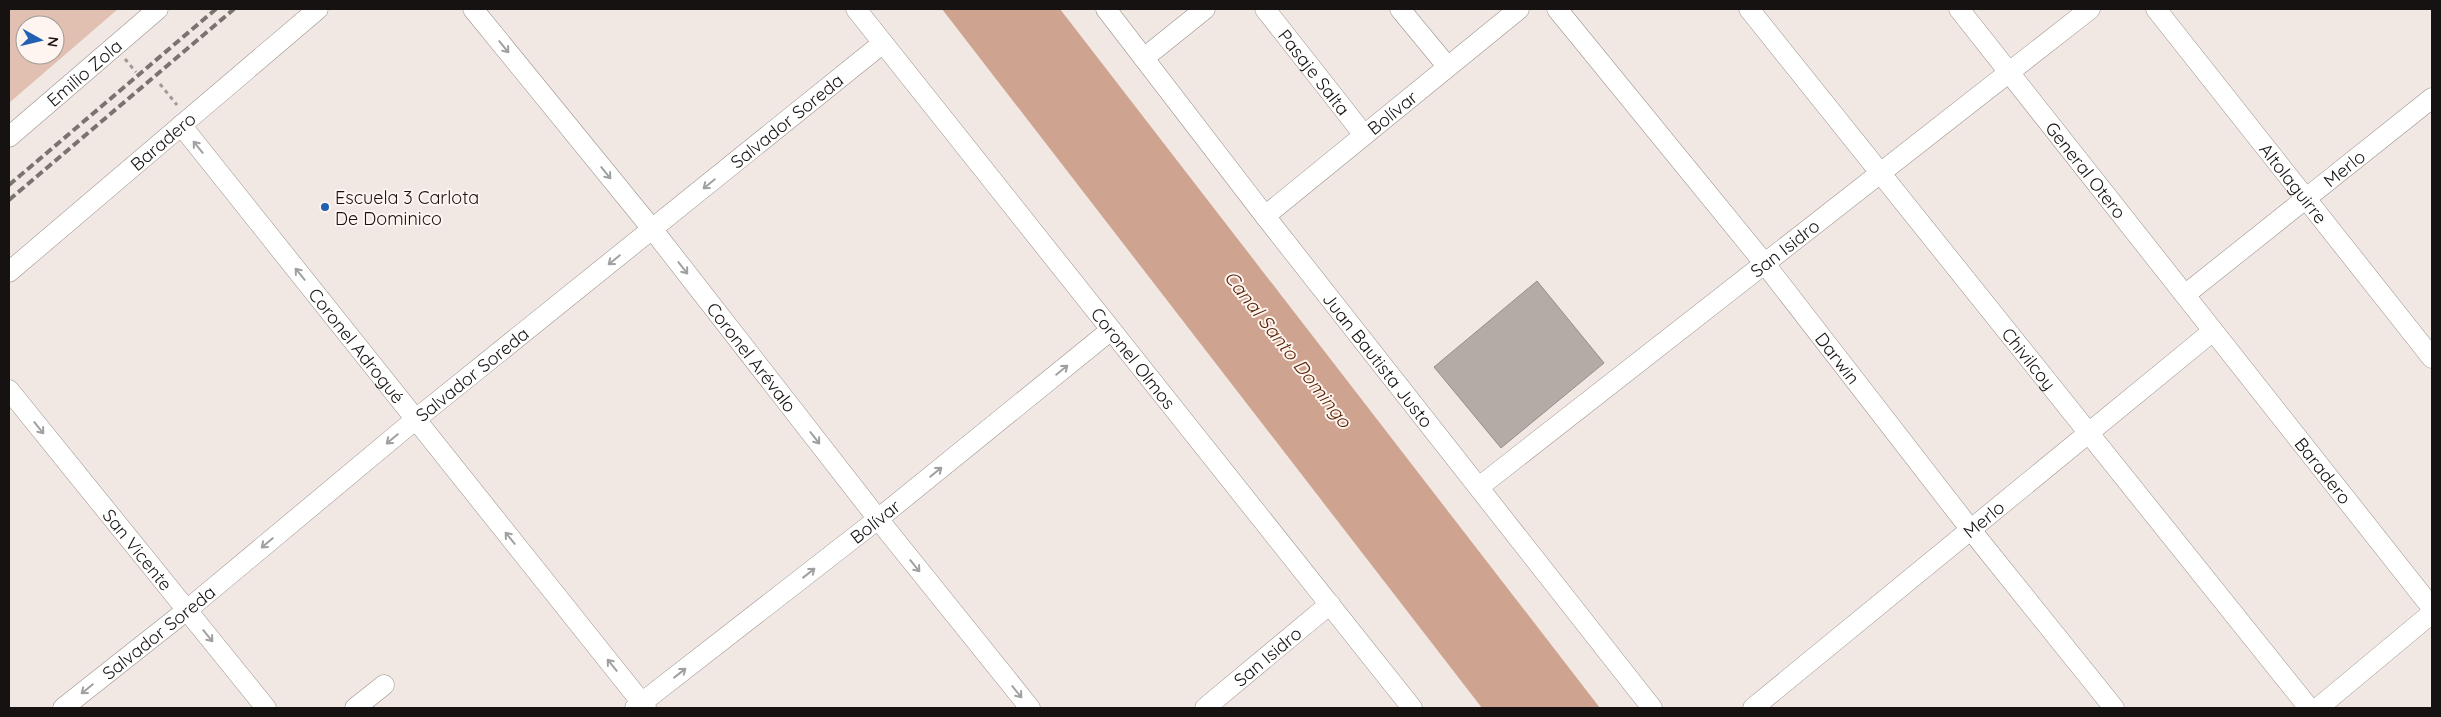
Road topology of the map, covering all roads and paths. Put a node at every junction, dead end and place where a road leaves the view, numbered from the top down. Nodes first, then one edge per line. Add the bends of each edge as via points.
1 (158, 9) edge
2 (318, 9) edge
3 (473, 9) edge
4 (856, 9) edge
5 (1106, 9) edge
6 (1205, 9) edge
7 (1265, 9) edge
8 (1400, 9) edge
9 (1520, 9) edge
10 (1557, 9) edge
11 (1750, 9) edge
12 (1959, 9) edge
13 (2090, 9) edge
14 (2156, 9) edge
15 (883, 44) junction
16 (1144, 58) junction
17 (1448, 66) junction
18 (2010, 73) junction
19 (160, 84) dead end
20 (2432, 98) edge
21 (184, 121) junction
22 (1364, 135) junction
23 (9, 137) edge
24 (1880, 173) junction
25 (2306, 198) junction
26 (1265, 216) junction
27 (653, 230) junction
28 (1764, 264) junction
29 (9, 272) edge
30 (2186, 294) junction
31 (1111, 330) junction
32 (2213, 331) junction
33 (2432, 358) edge
34 (9, 390) edge
35 (416, 419) junction
36 (2089, 433) junction
37 (1479, 487) junction
38 (878, 519) junction
39 (1971, 530) junction
40 (1330, 604) junction
41 (2432, 608) edge
42 (186, 610) junction
43 (2432, 613) edge
44 (384, 685) dead end
45 (641, 706) edge
46 (63, 708) edge
47 (266, 708) edge
48 (355, 708) edge
49 (1030, 708) edge
50 (1205, 708) edge
51 (1412, 708) edge
52 (1652, 708) edge
53 (1753, 708) edge
54 (2114, 708) edge
55 (2309, 708) edge
56 (2318, 708) edge

1 - 23 street, Emilio Zola
2 - 21 street, Baradero
3 -> 27 street, Coronel Arévalo
4 - 15 street, Coronel Olmos
5 - 16 street, Juan Bautista Justo
6 - 16 street
7 - 22 street, Pasaje Salta
8 - 17 street
9 - 17 street, Bolívar
10 - 28 street, Darwin
11 - 24 street, Chivilcoy
12 - 18 street, General Otero
13 - 18 street, San Isidro
14 - 25 street, Altolaguirre
15 -> 27 street, Salvador Soreda
15 - 31 street, Coronel Olmos
16 - 26 street, Juan Bautista Justo
17 - 22 street, Bolívar
18 - 24 street, San Isidro
18 - 30 street, General Otero
19 - 21 path
20 - 25 street, Merlo
21 - 29 street, Baradero
35 -> 21 street, Coronel Adrogué
22 - 26 street, Bolívar
24 - 28 street, San Isidro
24 - 36 street, Chivilcoy
25 - 30 street, Merlo
25 - 33 street, Altolaguirre
26 - 37 street, Juan Bautista Justo
27 -> 35 street, Salvador Soreda
27 -> 38 street, Coronel Arévalo
28 - 37 street, San Isidro
28 - 39 street, Darwin
30 - 32 street, General Otero
38 -> 31 street, Bolívar
31 - 40 street, Coronel Olmos
32 - 36 street, Merlo
32 - 41 street, Baradero
34 -> 42 street, San Vicente
35 -> 42 street, Salvador Soreda
45 -> 35 street, Coronel Adrogué
36 - 39 street, Merlo
36 - 55 street, Chivilcoy
37 - 52 street, Juan Bautista Justo
45 -> 38 street, Bolívar
38 -> 49 street, Coronel Arévalo
39 - 53 street, Merlo
39 - 54 street, Darwin
40 - 50 street, San Isidro
40 - 51 street, Coronel Olmos
42 -> 46 street, Salvador Soreda
42 -> 47 street, San Vicente
43 - 56 street
44 - 48 street

